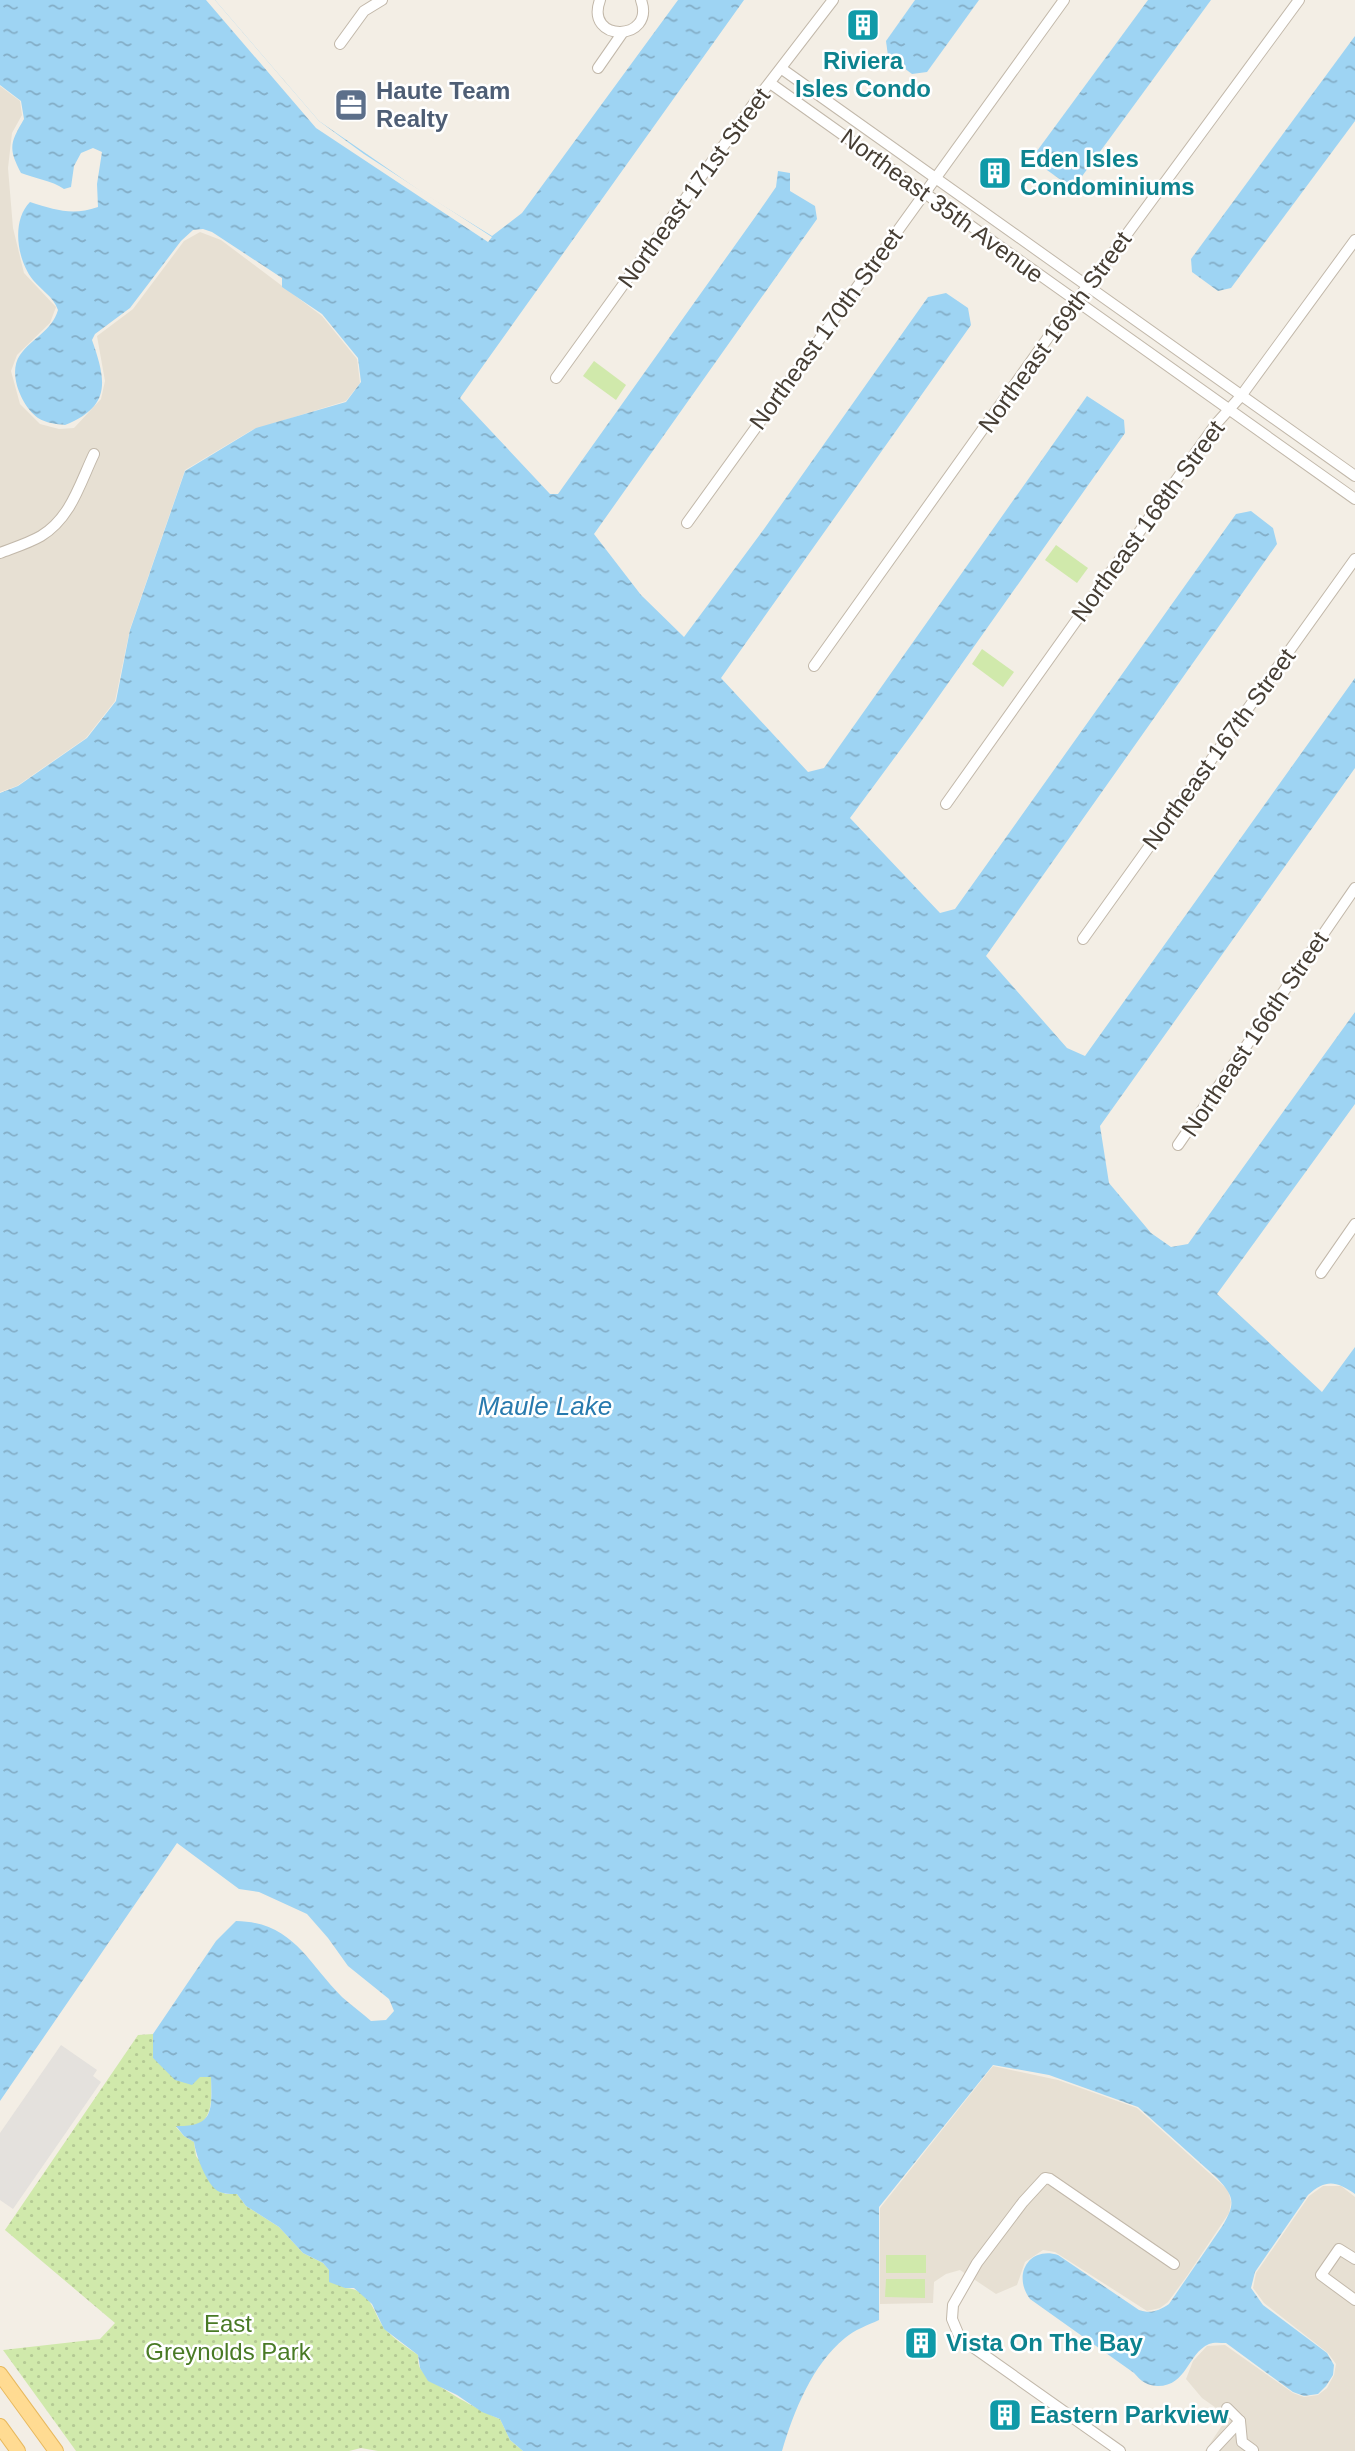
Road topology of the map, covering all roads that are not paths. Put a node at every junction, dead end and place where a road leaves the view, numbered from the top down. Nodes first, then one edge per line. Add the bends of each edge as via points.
1 (382, 0) edge
2 (600, 0) edge
3 (833, 0) edge
4 (1064, 0) edge
5 (1299, 0) edge
6 (644, 2) edge
7 (623, 32) junction
8 (340, 44) dead end
9 (598, 68) dead end
10 (782, 68) junction
11 (770, 83) junction
12 (934, 178) junction
13 (924, 193) junction
14 (1355, 240) edge
15 (1087, 286) junction
16 (1075, 302) junction
17 (556, 377) dead end
18 (1241, 396) junction
19 (1229, 410) junction
20 (94, 454) dead end
21 (1355, 476) edge
22 (1355, 499) edge
23 (687, 523) dead end
24 (0, 553) edge
25 (1355, 559) edge
26 (814, 666) dead end
27 (946, 804) dead end
28 (1355, 888) edge
29 (1083, 939) dead end
30 (1178, 1145) dead end
31 (1355, 1224) edge
32 (1321, 1273) dead end
33 (1355, 2259) edge
34 (1174, 2264) dead end
35 (1355, 2300) edge
36 (0, 2374) edge
37 (1227, 2408) dead end
38 (1240, 2420) junction
39 (0, 2426) edge
40 (1253, 2450) edge
41 (18, 2451) edge
42 (56, 2451) edge
43 (1120, 2451) edge
44 (1212, 2451) edge

1 - 8 street via 364,11
2 - 7 street via 597,12 603,25
3 - 10 street, Northeast 171st Street
4 - 12 street, Northeast 170th Street
5 - 15 street, Northeast 169th Street
6 - 7 street via 636,26
7 - 9 street
10 - 11 street, Northeast 171st Street
10 - 12 street, Northeast 35th Avenue
11 - 13 street, Northeast 35th Avenue
11 - 17 street, Northeast 171st Street
12 - 13 street, Northeast 170th Street
12 - 15 street, Northeast 35th Avenue
13 - 16 street, Northeast 35th Avenue
13 - 23 street, Northeast 170th Street
14 - 18 street, Northeast 168th Street
15 - 16 street, Northeast 169th Street
15 - 18 street, Northeast 35th Avenue
16 - 19 street, Northeast 35th Avenue
16 - 26 street, Northeast 169th Street
18 - 19 street, Northeast 168th Street
18 - 21 street, Northeast 35th Avenue
19 - 22 street, Northeast 35th Avenue
19 - 27 street, Northeast 168th Street
20 - 24 street via 60,519 39,537
25 - 29 street, Northeast 167th Street
28 - 30 street, Northeast 166th Street
31 - 32 street
33 - 35 street via 1339,2249 1321,2275
34 - 43 street via 1045,2178 977,2263 953,2305 952,2319 960,2338
36 - 42 main road
37 - 38 street
38 - 40 street via 1242,2442
38 - 44 street
39 - 41 main road

